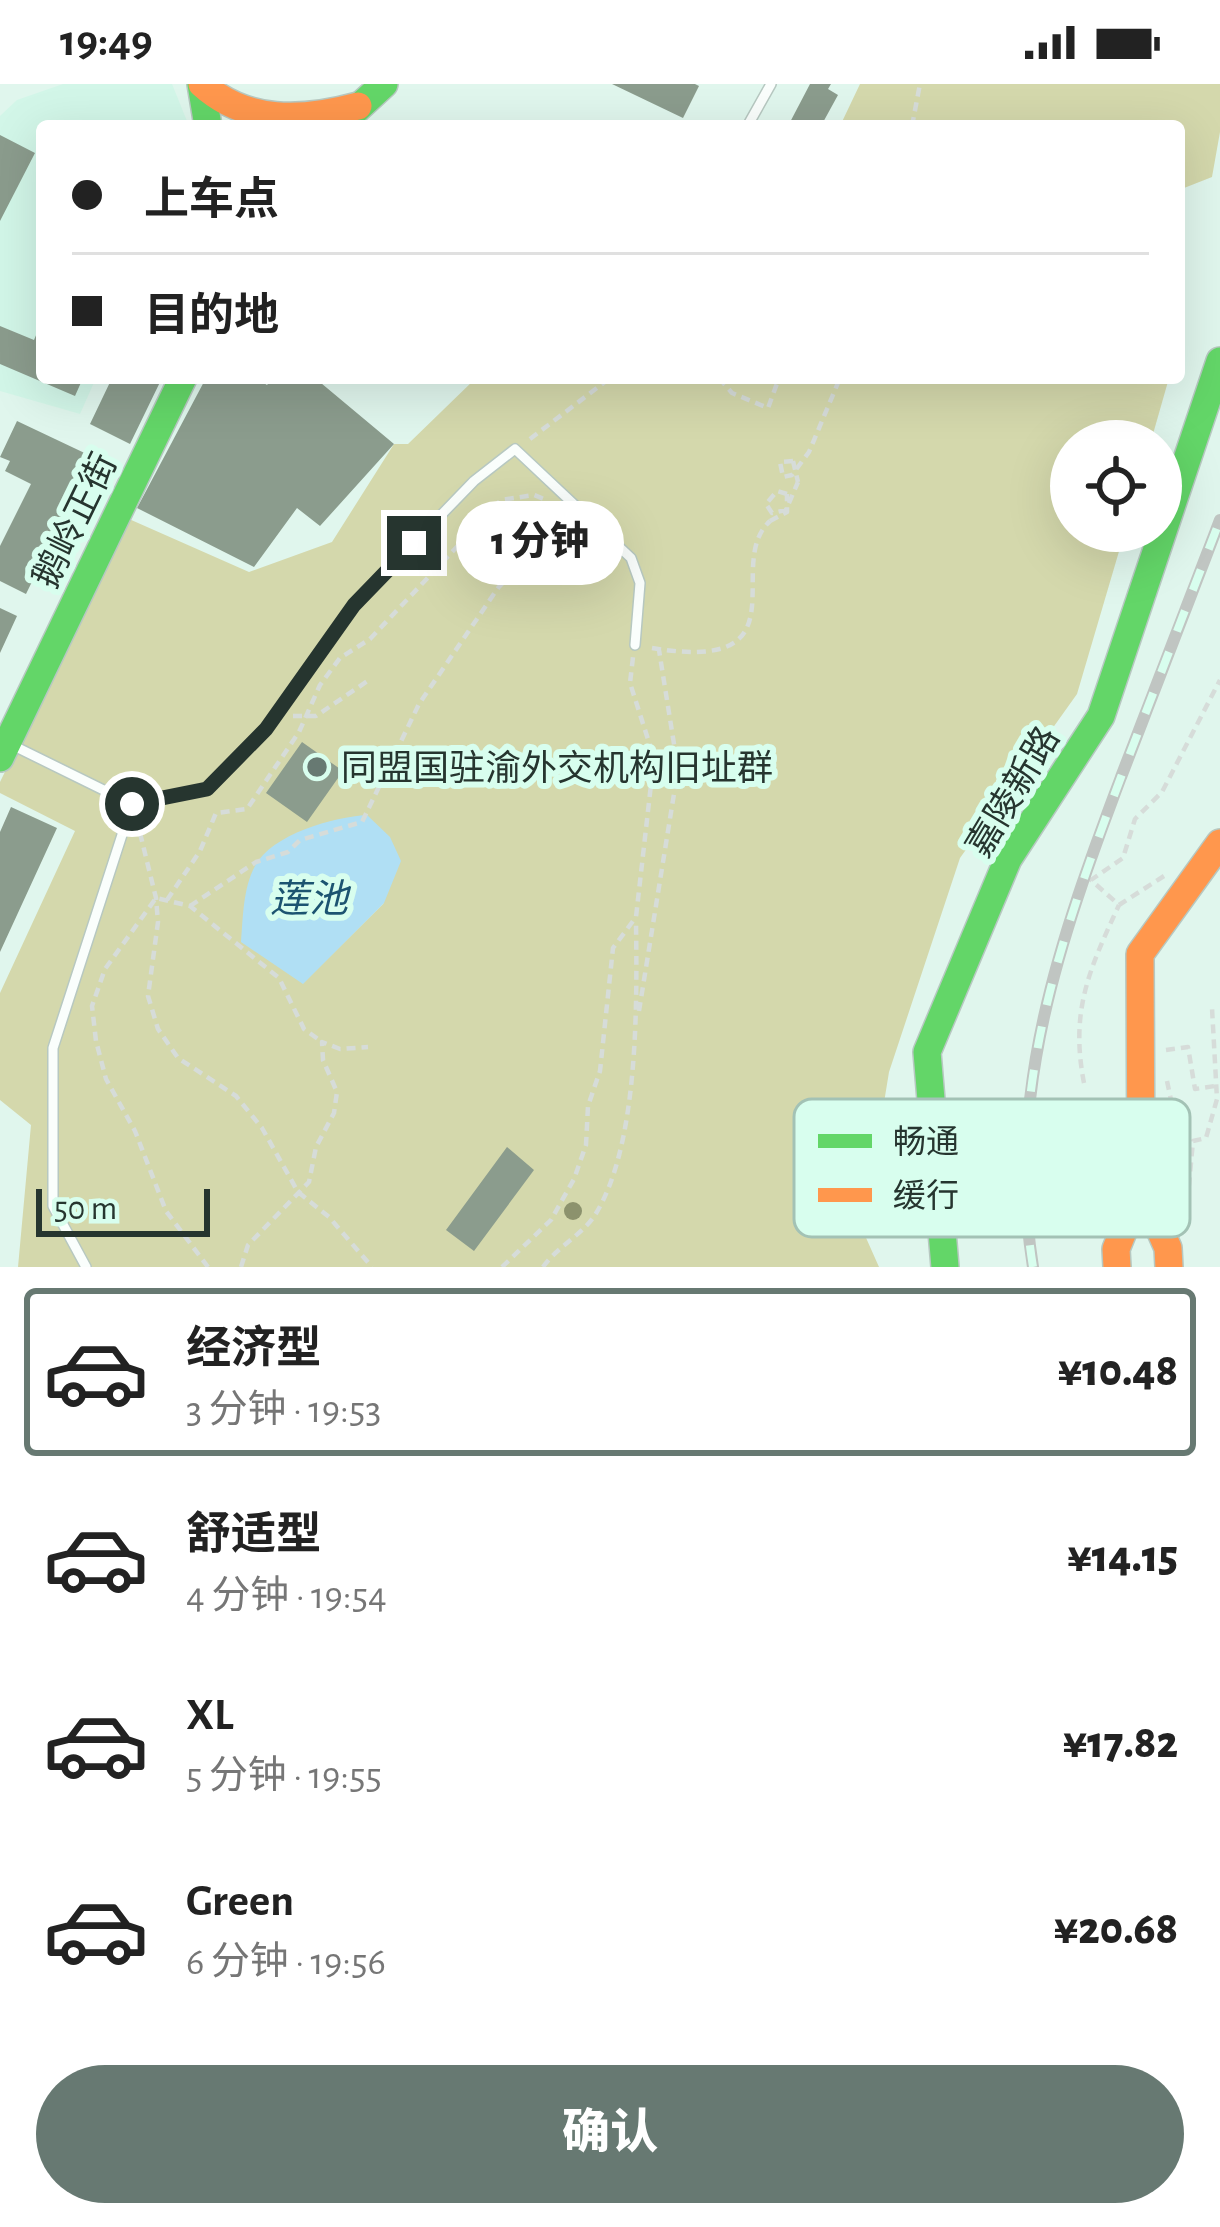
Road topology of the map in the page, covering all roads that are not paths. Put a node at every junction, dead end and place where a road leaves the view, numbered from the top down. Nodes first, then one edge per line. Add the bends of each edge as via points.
1 (202, 84) edge
2 (385, 84) edge
3 (771, 84) edge
4 (349, 116) edge
5 (207, 120) edge
6 (751, 120) edge
7 (1220, 361) edge
8 (180, 384) edge
9 (635, 645) road end
10 (4, 750) edge
11 (132, 804) junction
12 (1220, 843) edge
13 (931, 1099) edge
14 (1141, 1099) edge
15 (942, 1237) edge
16 (1121, 1237) edge
17 (1163, 1237) edge
18 (86, 1267) edge
19 (945, 1267) edge
20 (1117, 1267) edge
21 (1169, 1267) edge

1 - 4 street via 235,108
1 - 5 street
2 - 4 street
3 - 6 lane
7 - 13 street, 嘉陵新路 via 1101,716 1008,860 927,1052
8 - 10 street, 鹅岭正街
9 - 11 lane via 640,583 631,558 515,449 354,605 275,716 207,789
10 - 11 lane
11 - 18 lane via 53,1048 53,1206
12 - 14 street via 1140,954
15 - 19 street, 嘉陵新路
16 - 20 street
17 - 21 street

